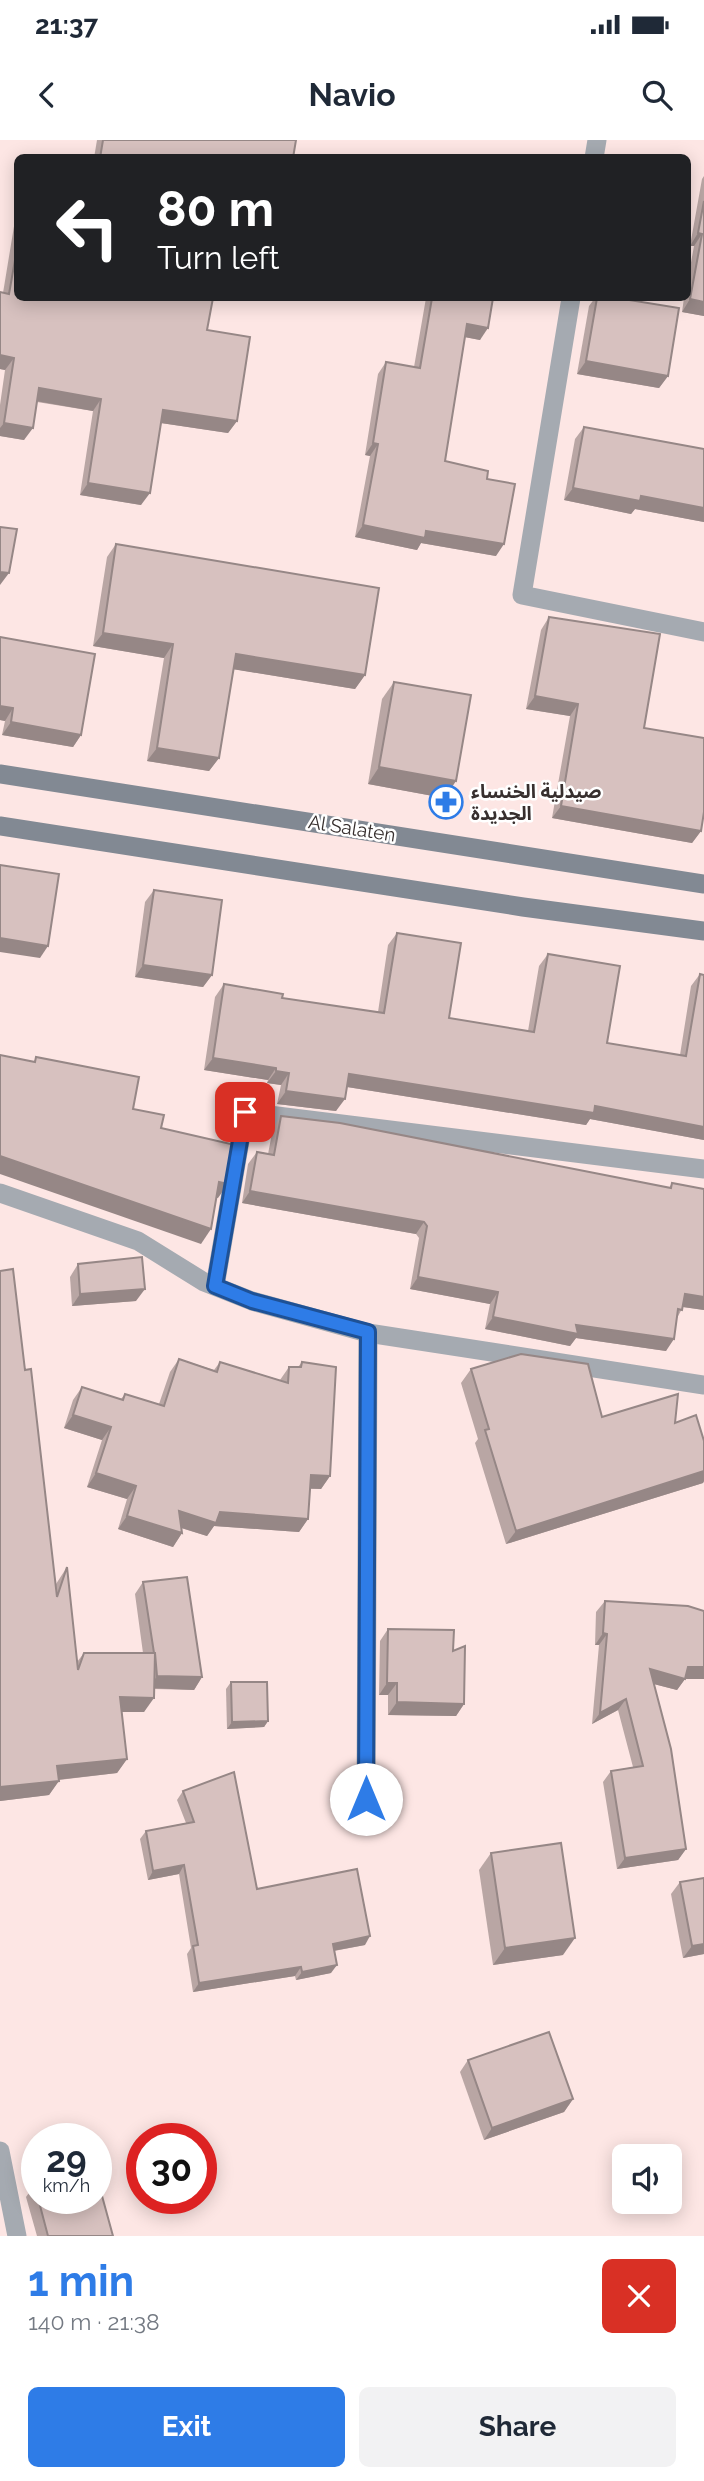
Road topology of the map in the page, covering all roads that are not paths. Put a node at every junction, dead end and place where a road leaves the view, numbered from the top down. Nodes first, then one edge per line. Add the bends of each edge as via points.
1 (571, 301) edge
2 (704, 632) edge
3 (0, 774) edge
4 (0, 826) edge
5 (704, 884) edge
6 (704, 931) edge
7 (704, 1169) edge
8 (0, 1194) edge
9 (215, 1286) junction
10 (368, 1332) junction
11 (704, 1385) edge
12 (366, 1799) dead end
13 (0, 2151) edge
14 (17, 2236) edge

1 - 2 street via 522,595
3 - 5 main road, Al Salaten
4 - 6 main road
7 - 9 street via 245,1112
8 - 9 street via 138,1241
9 - 10 street via 252,1301
10 - 11 street
10 - 12 street
13 - 14 street

